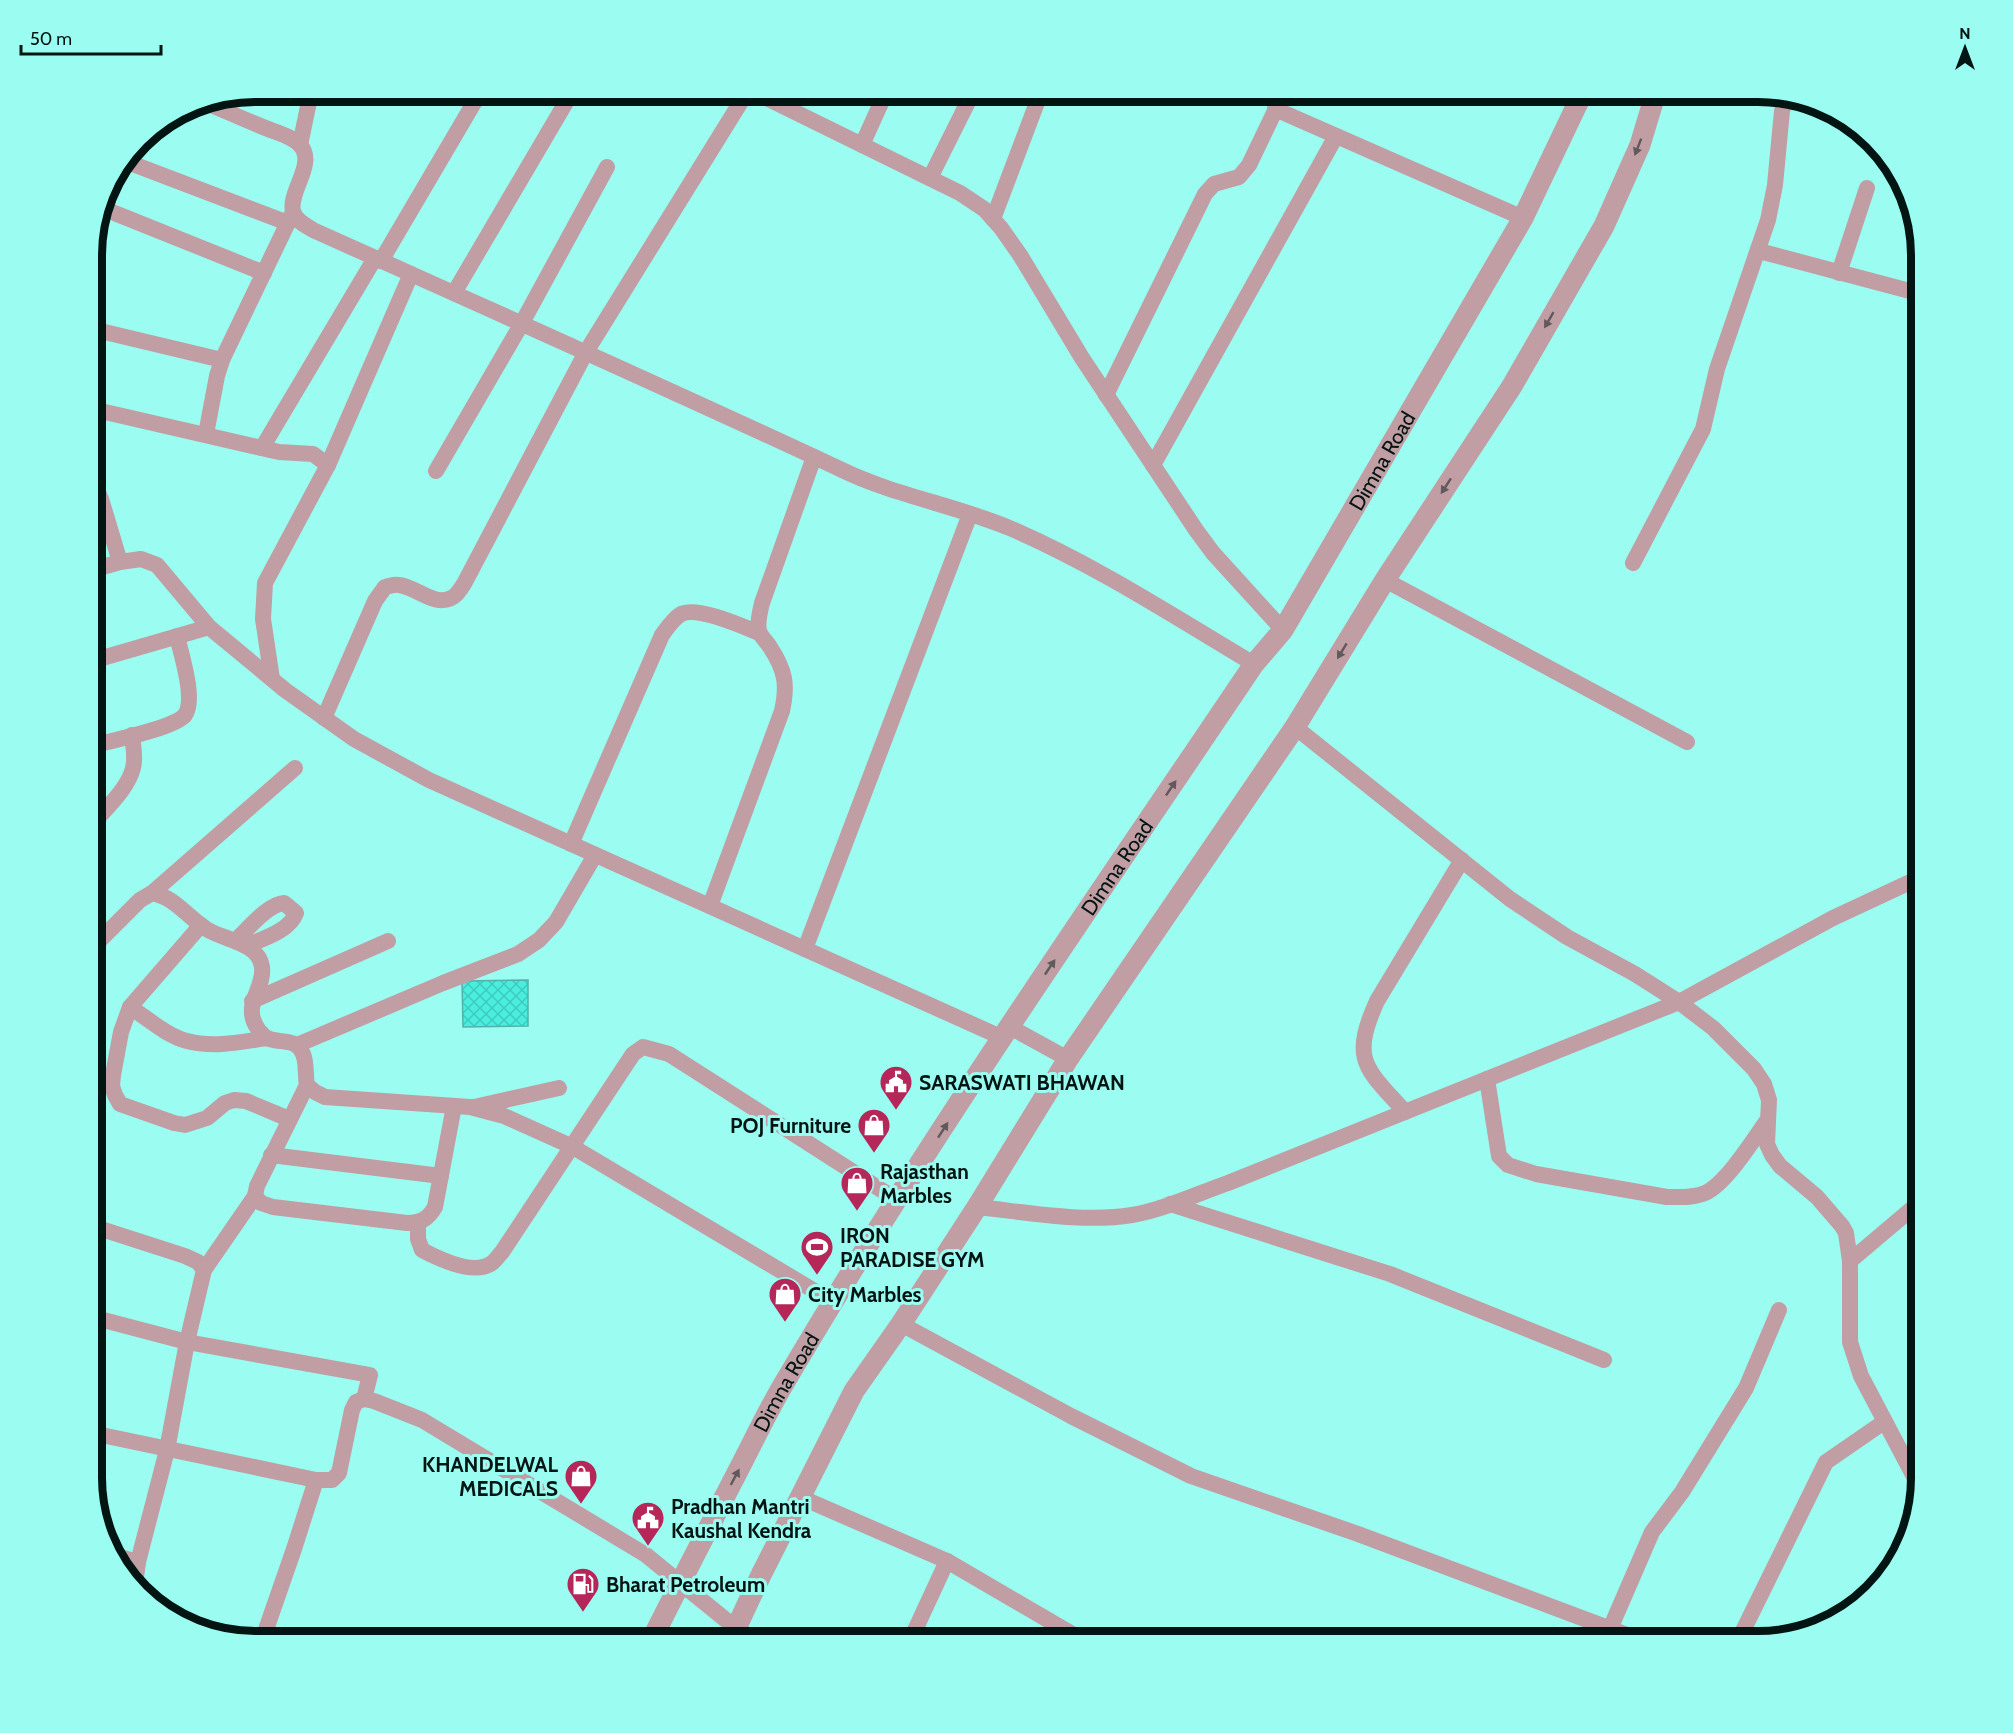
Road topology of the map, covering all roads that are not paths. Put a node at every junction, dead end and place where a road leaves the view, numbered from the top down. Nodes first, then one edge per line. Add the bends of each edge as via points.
1 (309, 102) edge
2 (474, 102) edge
3 (566, 102) edge
4 (741, 102) edge
5 (795, 102) edge
6 (881, 102) edge
7 (967, 102) edge
8 (1037, 102) edge
9 (1279, 102) edge
10 (1578, 102) edge
11 (1653, 102) edge
12 (1784, 104) edge
13 (216, 107) edge
14 (1275, 109) junction
15 (1336, 136) junction
16 (300, 144) junction
17 (862, 144) junction
18 (133, 164) edge
19 (607, 167) dead end
20 (930, 178) junction
21 (1867, 188) dead end
22 (109, 211) edge
23 (290, 217) junction
24 (1523, 218) junction
25 (993, 219) junction
26 (1759, 251) junction
27 (378, 259) junction
28 (264, 273) junction
29 (1839, 273) junction
30 (411, 274) junction
31 (1911, 291) edge
32 (454, 293) junction
33 (522, 323) junction
34 (102, 330) edge
35 (586, 352) junction
36 (222, 360) junction
37 (1106, 395) junction
38 (102, 411) edge
39 (206, 434) junction
40 (262, 448) junction
41 (814, 457) junction
42 (328, 465) junction
43 (1153, 465) junction
44 (435, 471) dead end
45 (102, 502) edge
46 (970, 514) junction
47 (120, 562) junction
48 (1632, 563) dead end
49 (102, 567) edge
50 (1385, 580) junction
51 (209, 627) junction
52 (1283, 630) junction
53 (759, 633) junction
54 (177, 636) junction
55 (102, 658) edge
56 (1254, 664) junction
57 (272, 679) junction
58 (324, 718) junction
59 (1295, 727) junction
60 (132, 735) junction
61 (1687, 742) dead end
62 (102, 743) edge
63 (295, 768) dead end
64 (102, 813) edge
65 (571, 844) junction
66 (595, 855) junction
67 (1462, 860) junction
68 (1911, 882) edge
69 (152, 893) junction
70 (710, 906) junction
71 (201, 925) junction
72 (102, 938) edge
73 (388, 941) dead end
74 (805, 949) junction
75 (252, 1001) junction
76 (1679, 1002) junction
77 (130, 1006) junction
78 (1007, 1033) junction
79 (267, 1038) junction
80 (297, 1045) junction
81 (1068, 1059) junction
82 (1487, 1079) junction
83 (307, 1085) junction
84 (559, 1088) dead end
85 (462, 1107) junction
86 (1405, 1112) junction
87 (289, 1119) junction
88 (1768, 1119) junction
89 (573, 1147) junction
90 (271, 1155) junction
91 (441, 1176) junction
92 (255, 1196) junction
93 (897, 1200) junction
94 (1170, 1204) junction
95 (976, 1207) junction
96 (1911, 1210) edge
97 (418, 1223) junction
98 (102, 1229) edge
99 (1850, 1261) junction
100 (204, 1270) junction
101 (833, 1302) junction
102 (1779, 1310) dead end
103 (102, 1320) edge
104 (901, 1324) junction
105 (187, 1342) junction
106 (1604, 1360) dead end
107 (364, 1399) junction
108 (1884, 1422) junction
109 (102, 1435) edge
110 (167, 1450) junction
111 (1911, 1472) edge
112 (316, 1480) junction
113 (801, 1497) junction
114 (125, 1559) edge
115 (947, 1561) junction
116 (138, 1562) junction
117 (136, 1574) edge
118 (680, 1581) junction
119 (1610, 1629) junction
120 (265, 1631) edge
121 (656, 1631) edge
122 (729, 1631) edge
123 (735, 1631) edge
124 (915, 1631) edge
125 (1067, 1631) edge
126 (1615, 1631) edge
127 (1743, 1631) edge

1 - 16 street
2 - 27 street
3 - 32 street
4 - 35 street
5 - 17 street
6 - 17 street
7 - 20 street
8 - 25 street
9 - 14 street
10 - 24 street, Dimna Road
11 -> 50 street via 1640,145 1604,226 1512,386
12 - 26 street via 1775,185
13 - 16 street
14 - 15 street
14 - 37 street via 1249,165 1239,177 1214,184 1205,194
15 - 24 street
15 - 43 street
16 - 23 street via 305,153 304,166
17 - 20 street
18 - 23 street
19 - 33 street
20 - 25 street via 960,193
21 - 29 street
22 - 28 street
23 - 27 street
23 - 28 street
24 - 52 street, Dimna Road
25 - 37 street via 1020,255
26 - 29 street
26 - 48 street via 1717,369 1703,429
27 - 30 street
27 - 40 street
28 - 36 street
29 - 31 street
30 - 32 street
30 - 42 street
32 - 33 street
33 - 35 street
33 - 44 street
34 - 36 street
35 - 41 street
35 - 58 street via 455,596 443,600 398,584 385,586
36 - 39 street
37 - 43 street
38 - 39 street
39 - 40 street
40 - 42 street via 313,454
41 - 46 street via 881,486
41 - 53 street via 762,603
42 - 57 street via 265,583 263,619
43 - 52 street via 1213,553
45 - 47 street
46 - 56 street via 1089,567
46 - 74 street
47 - 49 street
47 - 51 street via 141,559 157,565
50 -> 59 street
50 - 61 street
51 - 54 street
51 - 57 street
52 - 56 street, Dimna Road
53 - 65 street via 698,612 683,613 671,622
53 - 70 street via 779,662 786,693
54 - 55 street
54 - 60 street via 188,685 185,715 171,724
78 -> 56 street, Dimna Road
57 - 58 street
58 - 65 street via 429,780
59 - 67 street
59 - 81 street
60 - 62 street
60 - 64 street via 133,770
63 - 69 street
65 - 66 street
66 - 70 street
66 - 80 street via 556,922 518,954
67 - 76 street via 1509,899 1567,937
67 - 86 street via 1377,1001 1363,1043 1364,1063
68 - 76 street via 1833,918
69 - 71 street via 164,895
69 - 72 street
70 - 74 street
71 - 75 street via 241,943 260,959 261,981
71 - 77 street
73 - 75 street
74 - 78 street
75 - 79 street via 252,1016
76 - 82 street
76 - 88 street via 1713,1028 1754,1069 1769,1100
77 - 79 street via 186,1041 220,1045
77 - 87 street via 113,1075 112,1086 120,1104 185,1125 207,1118 234,1100
78 - 81 street
93 -> 78 street, Dimna Road
79 - 80 street
80 - 83 street via 303,1053
81 - 95 street
82 - 86 street
82 - 88 street via 1499,1156 1508,1165 1536,1174 1668,1197 1704,1194 1720,1184
83 - 85 street via 325,1097
83 - 87 street
84 - 85 street
85 - 89 street via 504,1116
85 - 91 street
86 - 94 street
87 - 90 street
88 - 99 street via 1767,1144 1772,1155 1842,1226
89 - 93 street via 633,1054 643,1047 669,1054
89 - 97 street via 491,1264 459,1266 422,1250
89 - 101 street
90 - 91 street
90 - 92 street
91 - 97 street via 435,1207 429,1217
92 - 97 street via 273,1207
92 - 100 street
93 - 101 street, Dimna Road
94 - 95 street via 1133,1215 1088,1218
94 - 106 street via 1390,1274
95 - 104 street
96 - 99 street
98 - 100 street via 185,1256
99 - 108 street via 1850,1342 1861,1376
100 - 105 street
118 -> 101 street, Dimna Road via 787,1378
102 - 119 street via 1746,1388 1682,1492 1652,1532
103 - 105 street
104 - 113 street via 854,1391
104 - 119 street via 1191,1476
105 - 107 street via 370,1375
105 - 110 street
107 - 112 street via 351,1410 339,1473 332,1480
107 - 118 street via 422,1420 646,1555
108 - 111 street
108 - 127 street via 1826,1462
109 - 110 street
110 - 112 street
110 - 116 street
112 - 120 street
113 - 115 street
113 - 123 street
114 - 116 street
115 - 124 street
115 - 125 street
116 - 117 street
118 - 121 street, Dimna Road
118 - 122 street
119 - 126 street

